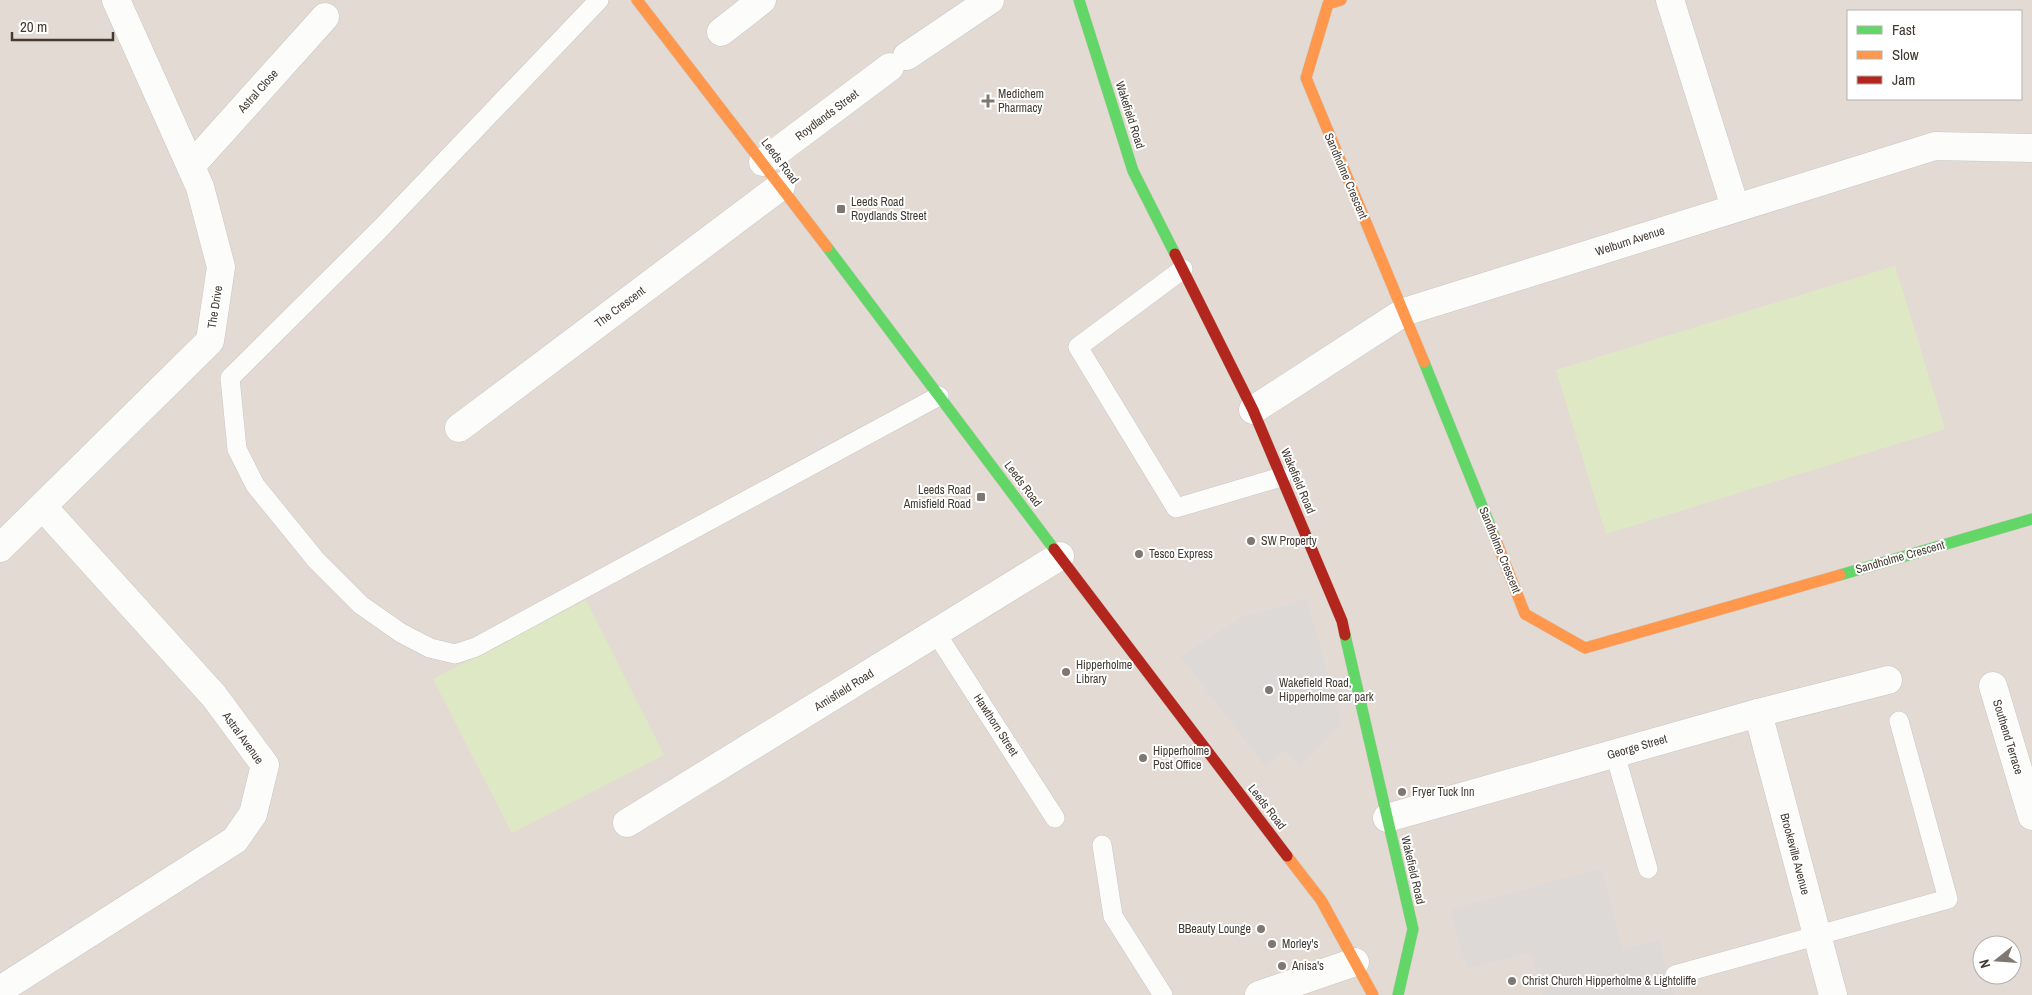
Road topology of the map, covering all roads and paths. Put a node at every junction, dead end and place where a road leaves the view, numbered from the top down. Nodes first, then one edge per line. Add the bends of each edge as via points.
1 (116, 0) edge
2 (599, 0) edge
3 (637, 0) edge
4 (762, 0) edge
5 (990, 0) edge
6 (1079, 0) edge
7 (1341, 0) edge
8 (1670, 0) edge
9 (325, 17) dead end
10 (721, 32) dead end
11 (2032, 148) edge
12 (764, 162) junction
13 (191, 166) junction
14 (782, 186) junction
15 (1736, 207) junction
16 (1183, 269) junction
17 (1404, 312) junction
18 (939, 396) junction
19 (1253, 410) junction
20 (459, 428) dead end
21 (1281, 476) junction
22 (43, 507) junction
23 (2032, 519) edge
24 (0, 548) edge
25 (1060, 556) junction
26 (936, 633) junction
27 (1888, 680) dead end
28 (1993, 686) dead end
29 (1758, 713) junction
30 (1899, 721) dead end
31 (1615, 754) junction
32 (2032, 816) edge
33 (1055, 818) dead end
34 (1387, 818) junction
35 (627, 824) dead end
36 (1102, 845) dead end
37 (1648, 869) dead end
38 (1816, 934) junction
39 (1355, 962) junction
40 (1675, 975) dead end
41 (0, 990) edge
42 (1163, 995) edge
43 (1259, 995) edge
44 (1373, 995) edge
45 (1398, 995) edge
46 (1833, 995) edge

1 - 13 street, The Drive
2 - 18 lane via 379,230 230,378 237,449 256,485 316,560 361,606 430,648 455,654 476,647
3 - 12 main road, Leeds Road
4 - 10 street
5 - 12 street, Roydlands Street via 899,62
6 - 16 main road, Wakefield Road via 1133,171
7 - 17 main road, Sandholme Crescent via 1328,4 1306,78
8 - 15 street
9 - 13 street, Astral Close
11 - 15 street, Welburn Avenue via 1935,146
12 - 14 main road, Leeds Road
13 - 22 street, The Drive via 221,267 210,341
14 - 18 main road, Leeds Road
14 - 20 street, The Crescent
15 - 17 street, Welburn Avenue
16 - 19 main road, Wakefield Road
16 - 21 lane via 1078,347 1176,508
17 - 19 street, Welburn Avenue
17 - 23 main road, Sandholme Crescent via 1525,614 1585,648
18 - 25 main road, Leeds Road
19 - 21 main road, Wakefield Road
21 - 34 main road, Wakefield Road via 1342,622
22 - 24 street, The Drive
22 - 41 street, Astral Avenue via 214,696 265,765 253,814 235,840
25 - 26 street, Amisfield Road
25 - 39 main road, Leeds Road via 1321,900
26 - 33 lane, Hawthorn Street
26 - 35 street, Amisfield Road
27 - 29 street, George Street
28 - 32 street, Southend Terrace
29 - 31 street, George Street
29 - 38 street, Brookeville Avenue
30 - 38 lane via 1948,899
31 - 34 street, George Street
31 - 37 lane
34 - 45 main road, Wakefield Road via 1413,929
36 - 42 lane via 1113,916
38 - 40 lane
38 - 46 street, Brookeville Avenue
39 - 43 street
39 - 44 main road, Leeds Road

